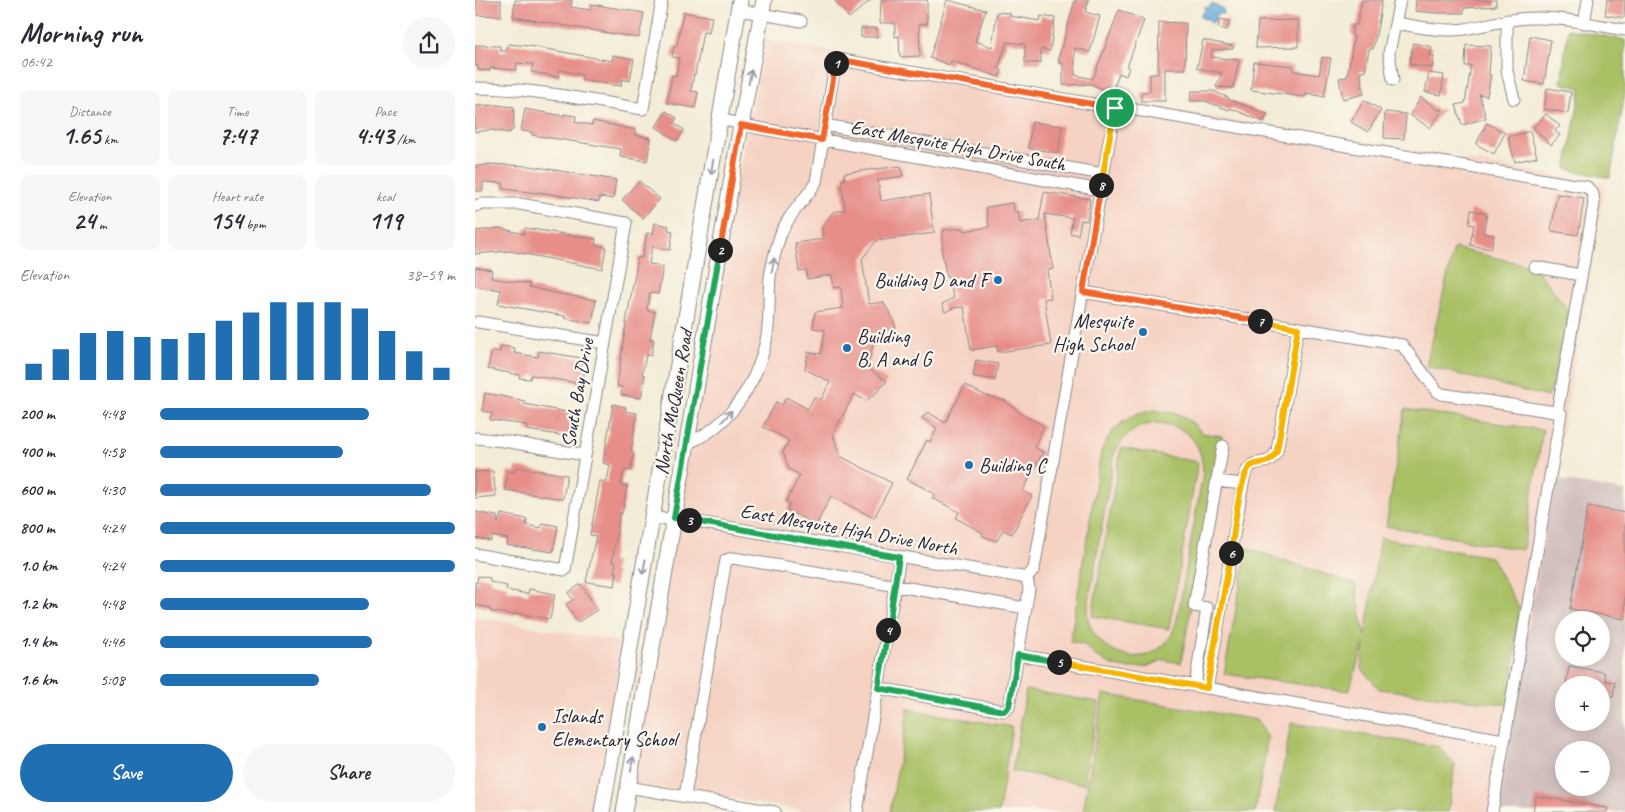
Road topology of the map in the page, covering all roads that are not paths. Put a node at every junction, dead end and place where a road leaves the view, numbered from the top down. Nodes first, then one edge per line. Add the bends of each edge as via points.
1 (662, 0) edge
2 (1400, 0) edge
3 (1588, 0) edge
4 (740, 5) edge
5 (763, 7) edge
6 (1507, 20) junction
7 (801, 21) dead end
8 (1396, 23) junction
9 (1584, 23) junction
10 (1625, 30) edge
11 (1393, 80) dead end
12 (475, 88) edge
13 (1514, 99) dead end
14 (1115, 108) junction
15 (720, 119) junction
16 (741, 125) junction
17 (825, 125) junction
18 (822, 140) junction
19 (1103, 174) junction
20 (1100, 190) junction
21 (475, 206) edge
22 (1535, 267) dead end
23 (1581, 275) junction
24 (1083, 292) junction
25 (478, 322) dead end
26 (1298, 328) junction
27 (605, 343) junction
28 (1557, 413) junction
29 (475, 438) edge
30 (687, 443) junction
31 (1223, 446) dead end
32 (585, 455) junction
33 (1216, 481) junction
34 (1243, 484) junction
35 (674, 518) junction
36 (653, 519) junction
37 (475, 554) edge
38 (899, 557) junction
39 (1031, 574) junction
40 (895, 586) junction
41 (1026, 608) junction
42 (1018, 655) junction
43 (1195, 686) junction
44 (878, 688) junction
45 (1207, 688) junction
46 (1504, 740) junction
47 (629, 787) junction
48 (685, 796) junction
49 (602, 812) edge
50 (624, 812) edge
51 (775, 812) edge
52 (857, 812) edge
53 (1491, 812) edge

1 - 12 street via 643,109 543,92
2 - 8 street
3 - 9 street
4 - 5 street
4 - 15 main road, North McQueen Road
5 - 7 street
16 -> 5 main road, North McQueen Road
6 - 8 street via 1463,29 1437,30
6 - 9 street via 1554,18
6 - 13 street via 1507,71
8 - 11 street via 1389,53
9 - 10 street
14 - 17 street via 836,59
14 - 19 street
14 - 23 street via 1587,187 1595,198
15 - 16 street, East Mesquite High Drive South
15 -> 36 main road, North McQueen Road
16 - 18 street, East Mesquite High Drive South
16 - 30 main road, North McQueen Road
17 - 18 street
17 - 19 street
18 - 20 street, East Mesquite High Drive South
30 -> 18 street via 700,438 723,421 754,377 765,346 770,277 781,233 816,182
19 - 20 street
20 - 24 street
21 - 27 street, South Bay Drive via 520,204 626,223
22 - 23 street
23 - 28 street
24 - 26 street
24 - 39 street
25 - 27 street
26 - 28 street via 1402,345 1437,391 1443,394
26 - 34 street via 1277,451 1272,460 1257,462 1247,470
27 - 32 street, South Bay Drive
28 - 46 street via 1561,413
29 - 32 street
30 - 35 main road, North McQueen Road
31 - 33 street
32 - 37 street, South Bay Drive via 565,570
33 - 34 street
33 - 43 street via 1194,606 1207,608
34 - 45 street
35 - 36 street, East Mesquite High Drive North
35 - 38 street, East Mesquite High Drive North
47 -> 35 main road, North McQueen Road
36 -> 49 main road, North McQueen Road
38 - 39 street, East Mesquite High Drive North
38 - 40 street
39 - 41 street
40 - 41 street
40 - 44 street
40 - 48 street via 733,558 726,560
41 - 42 street
42 - 43 street
42 - 44 street via 1009,706 1004,711
43 - 45 street
44 - 52 street
45 - 46 street
46 - 53 street
47 - 48 street
47 - 50 main road, North McQueen Road
48 - 51 street

